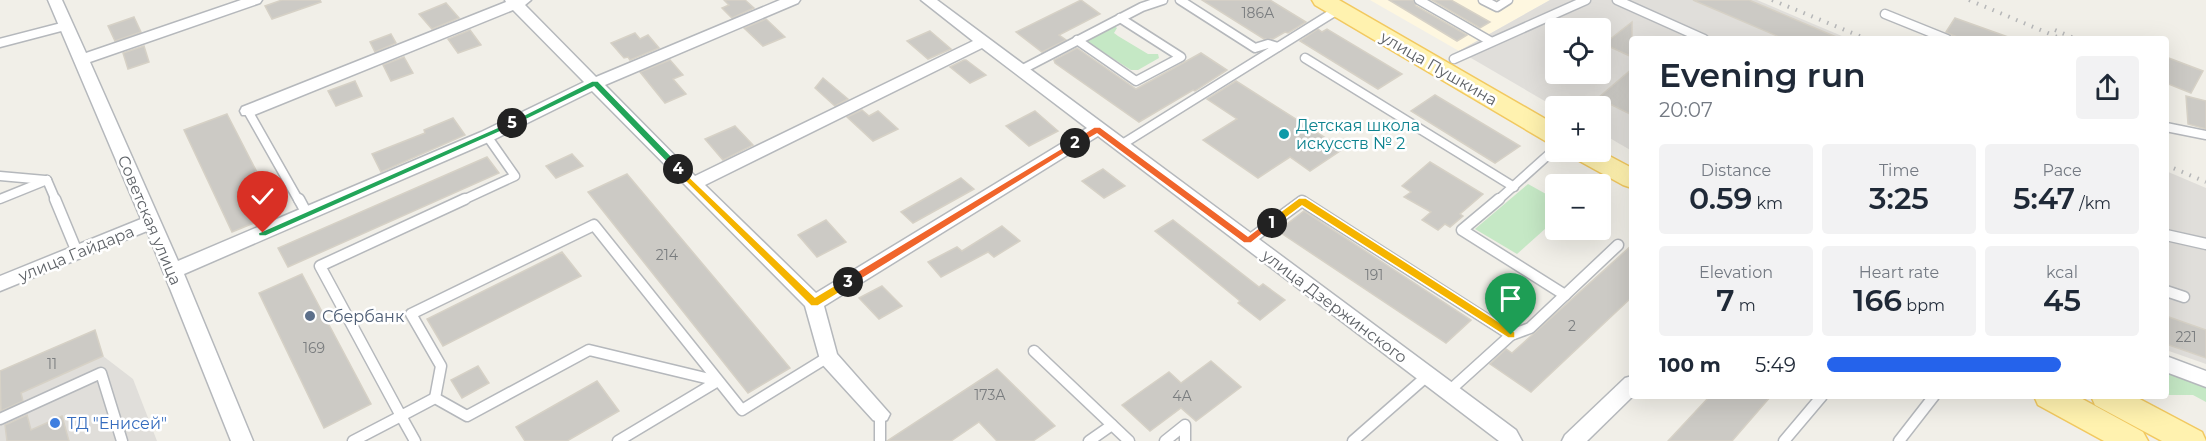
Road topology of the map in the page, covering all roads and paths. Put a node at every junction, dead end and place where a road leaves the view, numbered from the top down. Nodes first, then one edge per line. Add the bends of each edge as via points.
1 (55, 0) edge
2 (255, 0) edge
3 (793, 0) edge
4 (1163, 0) edge
5 (1180, 0) edge
6 (1419, 0) edge
7 (1483, 0) edge
8 (1508, 0) edge
9 (1586, 0) edge
10 (1617, 0) edge
11 (517, 1) edge
12 (931, 1) edge
13 (1338, 3) edge
14 (1885, 14) dead end
15 (1120, 18) junction
16 (65, 26) junction
17 (1697, 36) edge
18 (1940, 36) edge
19 (1077, 40) junction
20 (1490, 41) junction
21 (983, 42) junction
22 (0, 43) edge
23 (1278, 48) junction
24 (1305, 58) dead end
25 (1454, 59) junction
26 (82, 60) junction
27 (1021, 70) junction
28 (595, 83) junction
29 (248, 111) joint
30 (1545, 113) edge
31 (1097, 129) junction
32 (1545, 129) edge
33 (2169, 129) edge
34 (2206, 135) edge
35 (487, 136) junction
36 (1121, 145) junction
37 (1611, 151) edge
38 (1545, 158) edge
39 (1629, 161) edge
40 (1601, 162) edge
41 (0, 176) edge
42 (1629, 177) edge
43 (47, 180) junction
44 (693, 184) junction
45 (1514, 187) junction
46 (0, 199) edge
47 (307, 214) junction
48 (152, 222) junction
49 (2169, 236) edge
50 (1248, 241) junction
51 (2206, 244) edge
52 (1618, 245) dead end
53 (77, 252) junction
54 (173, 271) junction
55 (0, 284) edge
56 (2169, 292) edge
57 (1565, 295) junction
58 (2184, 297) dead end
59 (814, 303) junction
60 (1511, 335) junction
61 (1034, 351) dead end
62 (828, 357) junction
63 (2169, 365) edge
64 (1428, 376) junction
65 (2206, 379) edge
66 (718, 381) junction
67 (1629, 387) edge
68 (1448, 392) junction
69 (435, 398) junction
70 (1819, 399) edge
71 (1932, 399) edge
72 (2055, 399) edge
73 (2112, 399) edge
74 (880, 414) joint
75 (401, 416) junction
76 (0, 419) edge
77 (1112, 425) junction
78 (122, 441) edge
79 (242, 441) edge
80 (354, 441) edge
81 (415, 441) edge
82 (618, 441) edge
83 (880, 441) edge
84 (1089, 441) edge
85 (1129, 441) edge
86 (1165, 441) edge
87 (1185, 441) edge
88 (1353, 441) edge
89 (1511, 441) edge
90 (1573, 441) edge
91 (1784, 441) edge
92 (1899, 441) edge
93 (2132, 441) edge
94 (2191, 441) edge

1 - 16 street, Советская улица
2 - 26 street
3 - 28 street
4 - 15 lane
5 - 23 lane via 1255,48 1268,44
6 - 20 lane
7 - 8 lane via 1497,7
9 - 20 lane
10 - 17 lane
11 - 28 street
11 - 29 street
12 - 21 street, улица Дзержинского
13 - 23 lane
13 - 25 main road, улица Пушкина
13 - 32 main road, улица Пушкина
14 - 18 lane
15 - 19 lane
15 - 19 lane via 1180,57 1136,81
16 - 22 lane
16 - 26 street, Советская улица
19 - 27 lane
20 - 25 lane
21 - 27 street, улица Дзержинского
21 - 44 street
23 - 36 lane
24 - 45 lane
25 - 30 main road, улица Пушкина
26 - 48 street, Советская улица
27 - 31 street, улица Дзержинского
28 - 35 street
28 - 44 street
29 - 47 lane
31 - 36 street, улица Дзержинского
31 - 59 street
33 - 34 lane
35 - 47 street
35 - 75 lane via 515,176 320,266
36 - 50 street, улица Дзержинского
37 - 39 main road
38 - 45 lane
40 - 42 main road
41 - 43 lane
43 - 46 lane
43 - 53 lane
44 - 59 street
45 - 57 lane via 1462,230
47 - 54 street
48 - 53 street, улица Гайдара
48 - 54 street, Советская улица
49 - 51 lane
50 - 60 lane via 1302,201
50 - 64 street, улица Дзержинского
52 - 57 lane
53 - 55 street, улица Гайдара
54 - 79 street, Советская улица
56 - 58 lane
57 - 60 lane via 1530,328
59 - 62 street
60 - 68 lane
61 - 77 lane
62 - 66 lane via 741,410
62 - 74 street
63 - 65 street
64 - 68 street, улица Дзержинского
64 - 88 lane
66 - 69 lane via 589,350 467,416
66 - 69 lane via 594,225 411,314 441,366
66 - 82 lane
67 - 90 street
68 - 89 street, улица Дзержинского
69 - 75 lane
70 - 91 lane
71 - 92 lane
72 - 93 main road
73 - 94 main road
74 - 83 lane
75 - 80 lane
75 - 81 lane
76 - 78 lane via 101,373
77 - 84 lane
77 - 85 lane
86 - 87 lane via 1185,425

